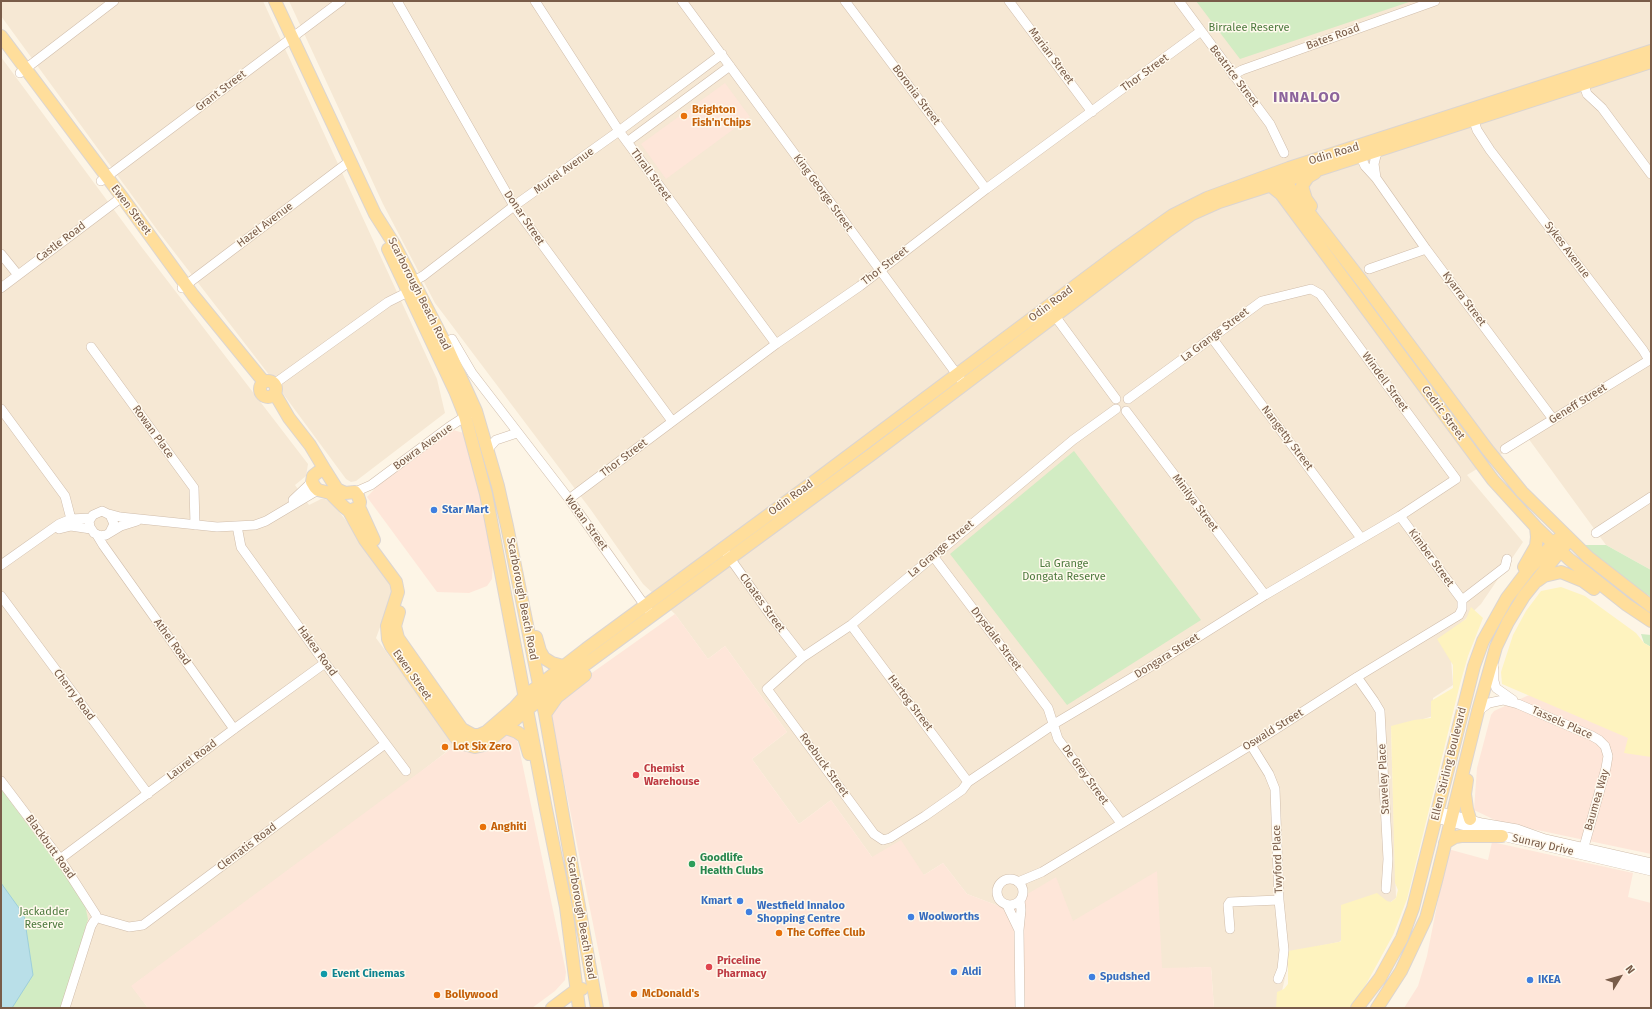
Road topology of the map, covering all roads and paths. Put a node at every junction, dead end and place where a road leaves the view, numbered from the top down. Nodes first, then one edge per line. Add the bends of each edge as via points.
1 (114, 1) edge
2 (275, 1) edge
3 (341, 1) edge
4 (396, 1) edge
5 (535, 1) edge
6 (682, 1) edge
7 (845, 1) edge
8 (1009, 1) edge
9 (1179, 1) edge
10 (1435, 1) edge
11 (1201, 31) junction
12 (1, 36) edge
13 (292, 37) junction
14 (1, 48) edge
15 (1651, 51) edge
16 (722, 54) junction
17 (1651, 62) edge
18 (730, 66) junction
19 (22, 71) junction
20 (1233, 75) junction
21 (1586, 78) junction
22 (1092, 112) junction
23 (1475, 114) junction
24 (619, 131) junction
25 (627, 142) junction
26 (1375, 147) junction
27 (1358, 152) junction
28 (1284, 153) dead end
29 (350, 161) junction
30 (1319, 170) junction
31 (1651, 174) edge
32 (1283, 176) junction
33 (1376, 178) junction
34 (104, 179) junction
35 (1268, 182) junction
36 (986, 189) junction
37 (119, 199) junction
38 (514, 206) junction
39 (1328, 237) junction
40 (1426, 249) junction
41 (1, 254) edge
42 (1369, 269) dead end
43 (880, 270) junction
44 (18, 275) junction
45 (409, 286) junction
46 (183, 287) junction
47 (1, 288) edge
48 (1311, 289) joint
49 (1051, 311) junction
50 (1212, 338) junction
51 (452, 339) dead end
52 (776, 344) junction
53 (91, 347) dead end
54 (1650, 360) edge
55 (960, 379) junction
56 (269, 389) junction
57 (1116, 399) junction
58 (1128, 399) junction
59 (1, 409) edge
60 (1116, 409) junction
61 (1126, 411) junction
62 (471, 414) junction
63 (1553, 419) junction
64 (672, 421) junction
65 (517, 433) junction
66 (488, 449) junction
67 (1505, 449) dead end
68 (324, 470) junction
69 (1456, 480) joint
70 (315, 482) junction
71 (1651, 498) edge
72 (569, 499) junction
73 (356, 503) junction
74 (109, 514) junction
75 (1400, 516) junction
76 (90, 518) junction
77 (71, 520) junction
78 (144, 520) junction
79 (195, 525) junction
80 (237, 526) junction
81 (1536, 527) junction
82 (47, 532) junction
83 (94, 532) junction
84 (109, 533) junction
85 (1596, 533) dead end
86 (1567, 536) junction
87 (1362, 538) junction
88 (1556, 547) junction
89 (722, 548) junction
90 (110, 555) junction
91 (933, 556) junction
92 (730, 558) junction
93 (1507, 559) dead end
94 (514, 562) junction
95 (1, 565) edge
96 (1531, 585) junction
97 (1265, 595) junction
98 (1, 596) edge
99 (1507, 598) junction
100 (1462, 600) junction
101 (644, 605) junction
102 (1627, 605) junction
103 (1651, 606) edge
104 (652, 616) junction
105 (1651, 621) edge
106 (851, 625) junction
107 (611, 647) junction
108 (803, 657) junction
109 (1492, 660) junction
110 (325, 663) junction
111 (563, 666) junction
112 (1357, 677) junction
113 (539, 685) junction
114 (767, 689) joint
115 (524, 697) junction
116 (541, 698) junction
117 (1518, 704) junction
118 (527, 709) junction
119 (1478, 712) junction
120 (545, 714) junction
121 (448, 718) junction
122 (1054, 724) junction
123 (506, 728) junction
124 (234, 729) junction
125 (385, 744) junction
126 (1251, 745) junction
127 (1605, 746) joint
128 (1464, 763) junction
129 (406, 771) dead end
130 (1, 782) edge
131 (968, 782) junction
132 (148, 794) junction
133 (546, 809) junction
134 (1436, 815) junction
135 (1451, 818) junction
136 (1470, 819) junction
137 (1120, 824) junction
138 (1502, 836) junction
139 (883, 840) joint
140 (1445, 843) junction
141 (1582, 851) junction
142 (60, 859) junction
143 (1651, 863) edge
144 (1651, 871) edge
145 (1042, 872) junction
146 (1018, 882) junction
147 (1386, 889) dead end
148 (1021, 895) junction
149 (1280, 900) junction
150 (1007, 905) junction
151 (97, 918) junction
152 (1019, 930) junction
153 (1230, 930) dead end
154 (1278, 979) dead end
155 (593, 986) junction
156 (576, 990) junction
157 (577, 1007) edge
158 (65, 1008) edge
159 (552, 1008) edge
160 (597, 1008) edge
161 (1020, 1008) edge
162 (1358, 1008) edge
163 (1377, 1008) edge

1 - 19 street
2 - 13 main road, Scarborough Beach Road
3 - 13 street, Grant Street
4 - 38 street, Donar Street
5 - 24 street, Thrall Street
6 - 16 street, King George Street
7 - 36 street, Boronia Street
8 - 22 street, Marian Street
9 - 11 street, Beatrice Street
10 - 20 street, Bates Road
11 - 20 street, Beatrice Street
11 - 22 street, Thor Street
12 - 19 main road, Ewen Street
13 - 29 main road, Scarborough Beach Road
13 - 34 street, Grant Street
14 - 19 main road, Ewen Street
15 - 21 main road, Odin Road
16 - 18 street, King George Street
16 - 24 street, Muriel Avenue
17 - 21 main road, Odin Road
18 - 25 street
18 - 43 street, King George Street
19 - 34 main road, Ewen Street
20 - 28 street, Beatrice Street via 1270,124
21 - 23 main road, Odin Road
21 - 31 street via 1602,108
22 - 36 street, Thor Street
23 - 26 main road, Odin Road
23 - 54 street, Sykes Avenue via 1483,128 1484,140
24 - 25 street, Thrall Street
24 - 38 street, Muriel Avenue
25 - 52 street, Thrall Street
26 - 27 main road, Odin Road
26 - 33 street
27 - 30 main road, Odin Road
27 - 32 main road, Odin Road
27 - 33 street, Kyarra Street
29 - 45 main road, Scarborough Beach Road via 375,214 386,246
29 - 46 street, Hazel Avenue
30 - 32 main road, Odin Road
30 - 39 main road via 1308,177 1302,186 1306,199
32 - 35 main road, Odin Road
32 - 39 main road, Cedric Street
33 - 40 street, Kyarra Street
34 - 37 main road, Ewen Street
35 - 49 main road, Odin Road via 1207,198 1173,215
35 - 81 main road, Cedric Street via 1281,194 1493,480
36 - 43 street, Thor Street
37 - 44 street, Castle Road
37 - 46 main road, Ewen Street
38 - 45 street, Muriel Avenue
38 - 64 street, Donar Street
39 - 86 main road, Cedric Street via 1499,464 1522,492
40 - 42 street
40 - 63 street, Kyarra Street
41 - 44 street
43 - 52 street, Thor Street
43 - 55 street, King George Street
44 - 47 street, Castle Road
45 - 56 street, Muriel Avenue
45 - 62 main road, Scarborough Beach Road via 455,391
46 - 56 main road, Ewen Street
48 - 50 street, La Grange Street via 1262,301
48 - 69 street, Windell Street via 1320,294
49 - 55 main road, Odin Road
49 - 57 street
50 - 58 street, La Grange Street
50 - 87 street, Nangetty Street
51 - 65 street, Wotan Street via 472,374
52 - 64 street, Thor Street
53 - 79 street, Rowan Place via 194,488
54 - 63 street, Geneff Street
55 - 89 main road, Odin Road
55 - 92 main road, Odin Road via 872,454
56 - 68 main road, Ewen Street via 310,445
56 - 70 main road, Ewen Street via 312,462
57 - 58 street
57 - 60 street
58 - 61 street via 1129,406
59 - 77 street via 65,496
60 - 61 street via 1120,412
60 - 91 street, La Grange Street via 1073,440
61 - 97 street, Minilya Street
62 - 66 main road, Scarborough Beach Road
62 - 73 street, Bowra Avenue via 370,485
62 - 115 main road, Scarborough Beach Road
63 - 67 street, Geneff Street
64 - 72 street, Thor Street
65 - 66 street via 496,440
65 - 72 street, Wotan Street
66 - 94 main road, Scarborough Beach Road
68 - 70 main road via 318,472
68 - 73 main road, Ewen Street via 337,489
69 - 75 street, Dongara Street
70 - 73 main road, Ewen Street via 338,499 344,507
70 - 80 street via 295,504 266,521 255,525
71 - 85 street
72 - 101 street, Wotan Street
73 - 121 main road, Ewen Street via 365,540 396,582 398,592 387,626 388,639
74 - 76 street via 99,512
74 - 78 street
74 - 84 street via 114,524
75 - 87 street, Dongara Street
75 - 100 street, Kimber Street
76 - 77 street
76 - 83 street via 89,523
77 - 82 street
78 - 79 street
78 - 84 street via 129,522
79 - 80 street
80 - 110 street, Hakea Road via 241,547
81 - 88 main road, Cedric Street
81 - 99 main road via 1536,546
82 - 83 street via 71,526
82 - 95 street
83 - 84 street via 102,536
83 - 90 street, Athel Road
84 - 90 street, Athel Road via 107,541
86 - 88 main road, Ellen Stirling Boulevard
86 - 103 main road, Cedric Street via 1597,565
87 - 97 street, Dongara Street
88 - 96 main road, Ellen Stirling Boulevard
88 - 99 main road, Ellen Stirling Boulevard via 1529,569
88 - 102 main road, Cedric Street
89 - 92 street, Cloates Street
89 - 101 main road, Odin Road
90 - 124 street, Athel Road
91 - 106 street, La Grange Street
91 - 122 street, Drysdale Street via 1048,708
92 - 104 main road, Odin Road
92 - 108 street, Cloates Street
93 - 100 street, Oswald Street via 1505,567
94 - 111 main road via 540,651 544,658
94 - 113 main road, Scarborough Beach Road
96 - 102 main road via 1544,576 1561,572 1583,580 1608,600
96 - 109 main road, Ellen Stirling Boulevard via 1508,622
97 - 122 street, Dongara Street
98 - 132 street, Cherry Road
99 - 134 main road, Ellen Stirling Boulevard via 1483,641 1474,666
100 - 112 street, Oswald Street via 1459,614
101 - 104 street, Wotan Street
101 - 111 main road, Odin Road
102 - 105 main road, Cedric Street
104 - 107 main road, Odin Road
106 - 108 street, La Grange Street
106 - 131 street, Hartog Street
107 - 116 main road, Odin Road
107 - 120 main road via 603,660 557,697
108 - 114 street, La Grange Street
109 - 117 street, Tassels Place via 1496,688
109 - 119 main road, Ellen Stirling Boulevard
110 - 124 street, Laurel Road
110 - 125 street, Hakea Road
111 - 113 main road, Odin Road
112 - 126 street, Oswald Street
112 - 147 street, Staveley Place via 1377,705 1381,717 1388,859
113 - 115 main road, Odin Road
113 - 116 main road, Scarborough Beach Road
114 - 139 street, Roebuck Street via 874,834
115 - 118 main road, Scarborough Beach Road
115 - 121 main road, Ewen Street via 492,728 479,736 473,736
116 - 118 main road, Odin Road
116 - 120 main road, Scarborough Beach Road
117 - 119 street, Tassels Place via 1503,700 1490,703
117 - 127 street, Tassels Place via 1592,736
118 - 123 main road, Ewen Street
118 - 133 main road, Scarborough Beach Road
119 - 128 main road, Ellen Stirling Boulevard
120 - 155 main road, Scarborough Beach Road
121 - 123 main road, Ewen Street via 456,738 475,747 484,745
122 - 131 street, Dongara Street
122 - 137 street, De Grey Street via 1058,739
123 - 133 main road via 524,737 535,788
124 - 132 street, Laurel Road
125 - 129 street, Hakea Road
125 - 151 street, Clematis Road via 143,925 129,927
126 - 137 street, Oswald Street
126 - 149 street, Twyford Place via 1270,774 1275,789
127 - 141 street, Baumea Way via 1608,756 1606,768
128 - 135 main road, Ellen Stirling Boulevard
128 - 136 main road via 1468,779 1465,794
130 - 142 street, Blackbutt Road
131 - 139 street, Dongara Street via 962,790 925,816
132 - 142 street, Laurel Road
133 - 156 main road, Scarborough Beach Road via 566,907
134 - 135 street, Sunray Drive
134 - 162 main road, Ellen Stirling Boulevard via 1413,908 1402,938 1380,978
135 - 136 street, Sunray Drive
135 - 138 street, Sunray Drive
135 - 140 main road, Ellen Stirling Boulevard
136 - 141 street, Sunray Drive via 1517,829
137 - 145 street, Oswald Street
138 - 140 main road via 1461,836
138 - 141 street, Sunray Drive
140 - 163 main road, Ellen Stirling Boulevard via 1432,897 1418,936 1401,971
141 - 143 street, Sunray Drive
141 - 144 street, Sunray Drive
142 - 151 street, Blackbutt Road
145 - 146 street, Oswald Street
145 - 148 street
146 - 148 street
146 - 150 street via 1005,880 997,889 998,898
148 - 150 street via 1015,904
148 - 152 street
149 - 153 street via 1230,902
149 - 154 street, Twyford Place via 1284,950
150 - 152 street
151 - 158 street via 91,926
152 - 161 street
155 - 156 main road
155 - 157 main road
155 - 160 main road, Scarborough Beach Road
156 - 157 main road, Scarborough Beach Road
156 - 159 main road

